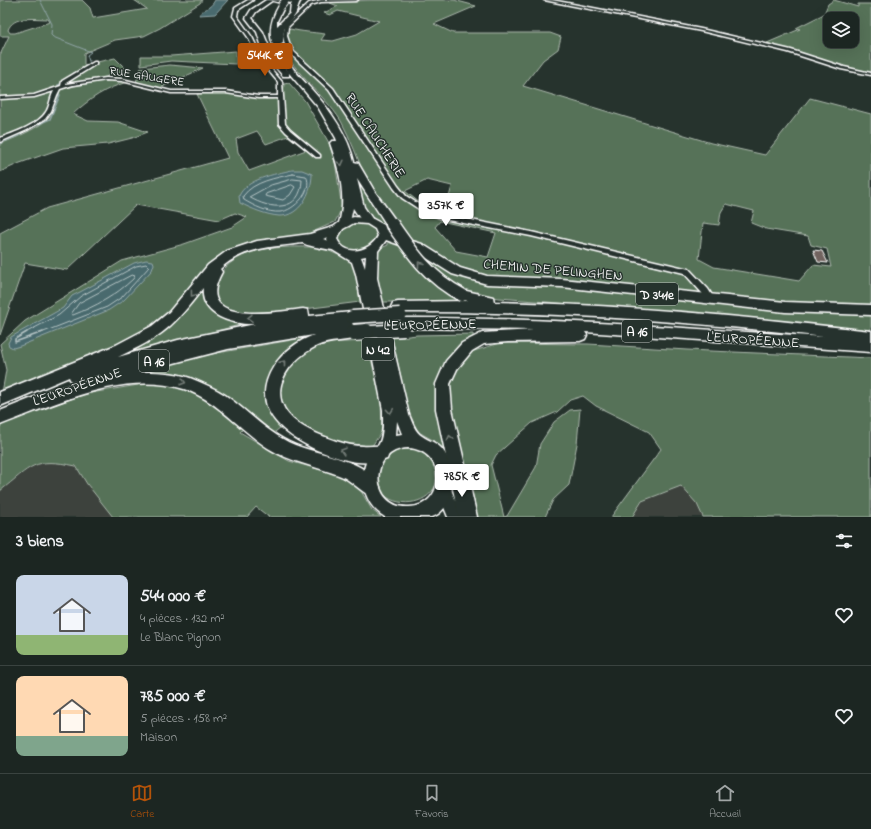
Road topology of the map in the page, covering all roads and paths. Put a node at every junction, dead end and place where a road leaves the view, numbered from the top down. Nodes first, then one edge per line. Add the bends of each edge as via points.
1 (250, 0) edge
2 (299, 0) edge
3 (356, 0) edge
4 (546, 0) edge
5 (278, 1) edge
6 (94, 63) dead end
7 (871, 74) edge
8 (297, 80) junction
9 (65, 86) junction
10 (59, 89) junction
11 (281, 97) junction
12 (0, 98) edge
13 (0, 140) edge
14 (346, 151) junction
15 (318, 156) dead end
16 (367, 220) junction
17 (341, 226) junction
18 (382, 233) junction
19 (402, 242) junction
20 (335, 246) junction
21 (376, 248) junction
22 (349, 254) junction
23 (711, 300) junction
24 (871, 310) edge
25 (593, 312) junction
26 (401, 319) junction
27 (352, 321) junction
28 (580, 335) junction
29 (871, 337) edge
30 (871, 347) edge
31 (0, 399) edge
32 (0, 403) edge
33 (0, 413) edge
34 (0, 418) edge
35 (416, 441) junction
36 (384, 450) junction
37 (372, 486) junction
38 (444, 487) junction
39 (406, 516) edge
40 (456, 517) edge
41 (468, 517) edge

1 - 11 street via 238,7 234,15 250,37 260,58 278,79
2 - 5 street
2 - 8 highway via 294,4 293,13 280,28 279,41
3 - 23 street, RUE CAUCHERIE via 324,1 306,6 288,25 285,31 286,42 296,59 328,84 394,185 412,202 431,213 445,217 526,233 686,272
4 - 7 street via 698,29 792,51 849,70
5 - 8 highway via 267,23 266,40 271,52
5 - 8 highway via 253,11 250,20 260,32 270,56
6 - 9 street via 64,82
8 - 14 highway via 327,112
8 -> 17 highway via 322,116 336,145 349,202
9 - 10 street, RUE GAUGERE
9 - 11 street, RUE GAUGERE via 111,79 171,92 226,92 258,97
10 - 12 street, RUE GAUGERE via 34,96
10 - 13 street via 55,92 47,114 41,120
11 - 15 street via 284,127
14 - 16 highway via 358,209
25 -> 14 highway, bridge via 495,302 462,295 442,285 427,273 367,187
16 - 17 main road via 356,220
16 - 18 main road via 377,225
17 - 20 main road via 332,239
17 -> 31 highway via 319,236 265,242 235,251 218,263 180,310 150,334 116,351
18 - 19 main road, CHEMIN DE PELINGHEN / D 341e
18 - 21 main road via 382,240
19 - 21 main road, CHEMIN DE PELINGHEN / D 341e via 389,242
19 - 23 main road, CHEMIN DE PELINGHEN / D 341e via 418,247 456,271 479,278 556,282
20 - 22 main road
27 -> 20 highway via 229,316 220,311 210,297 210,284 216,272 227,261 243,252 262,246 298,243
21 - 22 main road via 362,254
21 - 35 main road, N 42 via 371,258 372,278 396,393 405,423
22 -> 36 main road, N 42 via 357,260 361,270 388,400 390,427
23 - 24 main road, CHEMIN DE PELINGHEN / D 341e via 798,308
25 - 26 highway via 465,306
25 - 29 highway via 800,328
26 - 27 highway, bridge
26 - 27 highway
26 - 28 highway via 492,331
26 - 29 highway, L'EUROPÉENNE / A 16 via 446,313 540,316
26 - 30 highway, L'EUROPÉENNE / A 16 via 556,326
27 - 32 highway, L'EUROPÉENNE / A 16 via 265,328 180,345 92,370
27 - 33 highway, L'EUROPÉENNE / A 16 via 181,354 107,375
36 -> 27 highway via 369,455 355,454 312,440 288,424 278,412 274,400 276,374 284,362 294,352
28 - 30 highway via 758,347
41 -> 28 highway via 444,409 443,387 451,365 467,347 486,339 508,336
34 -> 37 highway via 68,393 116,380 142,377 174,380 211,394 283,448 345,471 366,480
35 - 36 main road via 401,441
35 - 38 main road via 429,446 440,457 445,473
36 - 37 main road via 372,470
37 - 39 main road via 375,497 384,508 393,514
38 - 39 main road via 438,500 429,508 416,515
38 - 40 street

